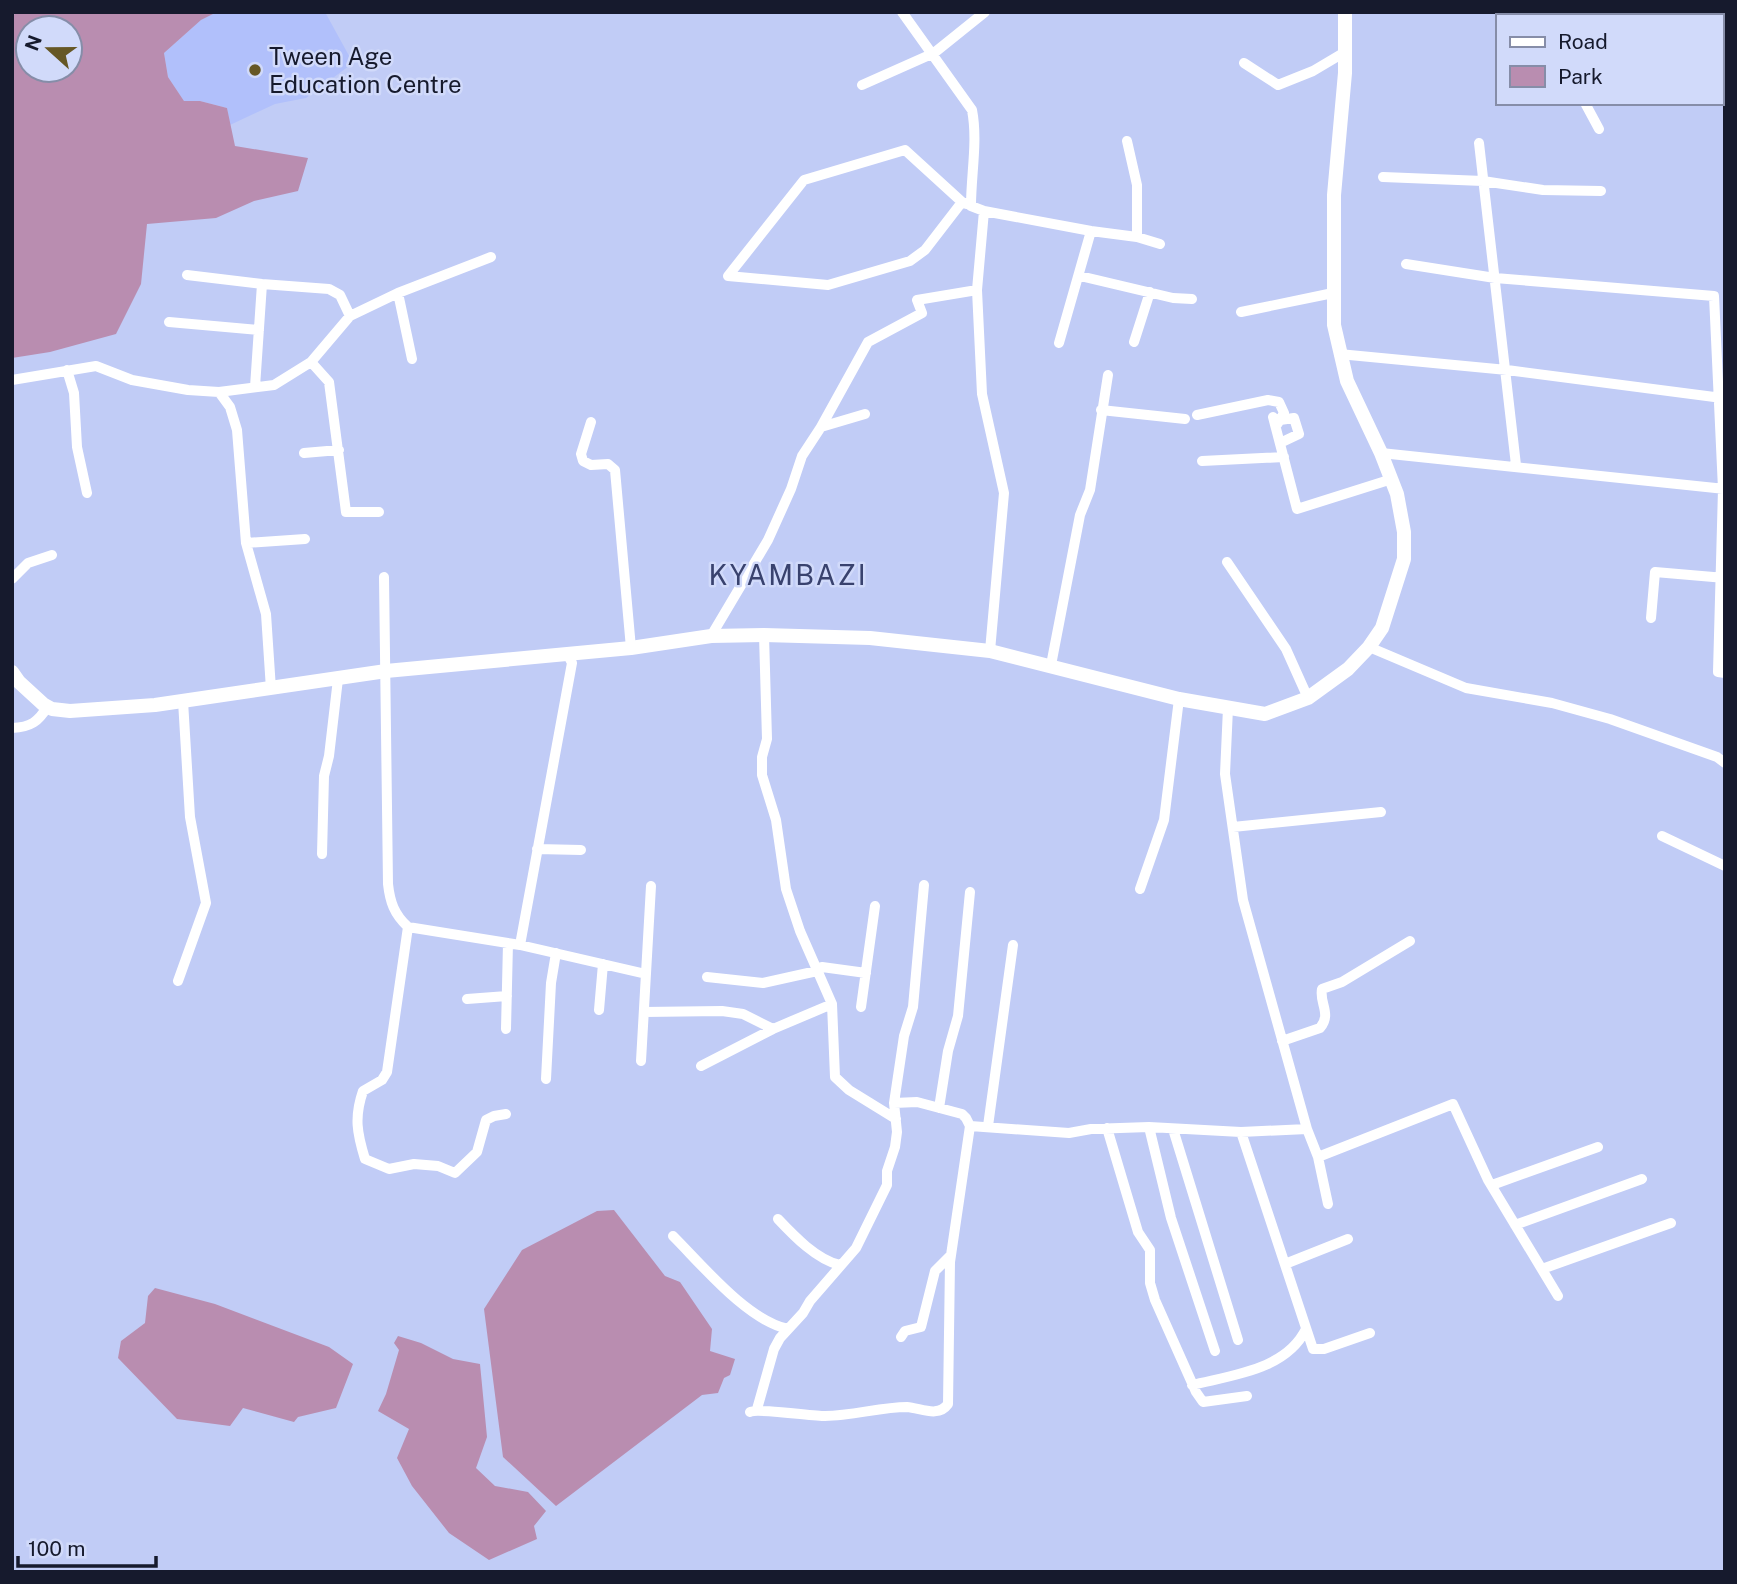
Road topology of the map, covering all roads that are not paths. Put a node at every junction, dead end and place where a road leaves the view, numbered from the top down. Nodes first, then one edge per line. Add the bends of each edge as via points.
1 (902, 12) edge
2 (985, 12) edge
3 (1345, 12) edge
4 (1345, 52) junction
5 (934, 54) junction
6 (1244, 63) dead end
7 (862, 85) dead end
8 (1586, 105) edge
9 (1599, 129) dead end
10 (1127, 141) dead end
11 (1479, 143) dead end
12 (1383, 177) dead end
13 (1483, 181) junction
14 (1601, 191) dead end
15 (967, 204) junction
16 (984, 211) junction
17 (1091, 231) junction
18 (1137, 237) junction
19 (1160, 244) dead end
20 (491, 257) dead end
21 (1406, 264) dead end
22 (187, 275) dead end
23 (1080, 276) junction
24 (1495, 278) junction
25 (262, 284) junction
26 (978, 290) junction
27 (1150, 292) junction
28 (398, 293) junction
29 (1333, 293) junction
30 (1192, 299) dead end
31 (1241, 312) dead end
32 (350, 316) junction
33 (169, 322) dead end
34 (259, 330) junction
35 (1134, 342) dead end
36 (1059, 343) dead end
37 (1339, 354) junction
38 (412, 359) dead end
39 (310, 362) junction
40 (67, 370) junction
41 (1507, 370) junction
42 (1108, 375) dead end
43 (12, 380) edge
44 (255, 387) junction
45 (219, 392) junction
46 (1722, 398) edge
47 (1101, 410) junction
48 (865, 414) dead end
49 (1197, 415) dead end
50 (1185, 419) dead end
51 (591, 422) dead end
52 (1274, 422) junction
53 (821, 427) junction
54 (1280, 443) junction
55 (339, 450) junction
56 (304, 453) dead end
57 (1381, 453) junction
58 (1284, 457) junction
59 (1202, 461) dead end
60 (1516, 465) junction
61 (1392, 479) junction
62 (1724, 489) edge
63 (88, 493) dead end
64 (379, 512) dead end
65 (305, 540) dead end
66 (246, 543) junction
67 (52, 555) dead end
68 (1227, 562) dead end
69 (384, 577) dead end
70 (1723, 578) edge
71 (12, 579) edge
72 (1651, 618) dead end
73 (711, 635) junction
74 (764, 635) junction
75 (1369, 647) junction
76 (631, 648) junction
77 (990, 651) junction
78 (568, 655) junction
79 (1051, 665) junction
80 (12, 671) edge
81 (386, 671) junction
82 (1725, 673) edge
83 (338, 680) junction
84 (271, 689) junction
85 (1308, 698) junction
86 (1179, 699) junction
87 (183, 701) junction
88 (48, 706) junction
89 (1228, 708) junction
90 (12, 729) edge
91 (1725, 763) edge
92 (1381, 812) dead end
93 (1233, 827) junction
94 (1661, 836) dead end
95 (537, 849) junction
96 (581, 850) dead end
97 (322, 854) dead end
98 (1723, 861) edge
99 (924, 885) dead end
100 (650, 886) dead end
101 (1140, 889) dead end
102 (970, 891) dead end
103 (875, 906) dead end
104 (408, 927) junction
105 (1410, 941) dead end
106 (514, 944) junction
107 (1013, 946) dead end
108 (556, 953) junction
109 (603, 964) junction
110 (817, 971) junction
111 (866, 973) junction
112 (646, 974) junction
113 (707, 977) dead end
114 (178, 981) dead end
115 (507, 996) junction
116 (467, 999) dead end
117 (832, 1004) junction
118 (861, 1007) dead end
119 (599, 1010) dead end
120 (644, 1012) junction
121 (773, 1029) junction
122 (506, 1030) dead end
123 (1282, 1041) junction
124 (641, 1061) dead end
125 (701, 1066) dead end
126 (547, 1079) dead end
127 (894, 1103) junction
128 (939, 1108) junction
129 (506, 1114) dead end
130 (896, 1119) junction
131 (970, 1126) junction
132 (988, 1126) junction
133 (1149, 1127) junction
134 (1107, 1129) junction
135 (1173, 1129) junction
136 (1307, 1129) junction
137 (1241, 1132) junction
138 (1598, 1147) dead end
139 (1318, 1157) junction
140 (1642, 1179) dead end
141 (1492, 1185) junction
142 (1328, 1204) dead end
143 (778, 1219) dead end
144 (1671, 1223) dead end
145 (1515, 1225) junction
146 (673, 1236) dead end
147 (1348, 1239) dead end
148 (951, 1255) junction
149 (1285, 1264) junction
150 (840, 1265) junction
151 (1542, 1269) junction
152 (1558, 1296) dead end
153 (788, 1329) junction
154 (1306, 1329) junction
155 (1370, 1333) dead end
156 (901, 1337) dead end
157 (1238, 1340) dead end
158 (1215, 1351) dead end
159 (1192, 1385) junction
160 (1247, 1396) dead end

1 - 5 street
2 - 5 street
3 - 4 street
4 - 6 street via 1278,85
4 - 29 street via 1334,195
5 - 7 street
5 - 15 street via 972,110 976,129
8 - 9 street
10 - 18 street via 1136,185
11 - 13 street
12 - 13 street
13 - 14 street via 1543,190
13 - 24 street
15 - 15 street via 909,261 828,285 728,276 804,180 905,150
15 - 16 street
16 - 17 street
16 - 26 street
17 - 18 street
17 - 23 street
18 - 19 street
20 - 28 street
21 - 24 street
22 - 25 street
23 - 27 street
23 - 36 street
24 - 41 street
24 - 46 street via 1714,296
25 - 32 street via 329,289 341,295
25 - 34 street
26 - 53 street via 917,300 922,313 868,342
26 - 77 street via 982,394 1004,493
27 - 30 street
27 - 35 street
28 - 32 street
28 - 38 street
29 - 31 street
29 - 37 street
32 - 39 street
33 - 34 street
34 - 44 street
37 - 41 street
37 - 57 street
39 - 44 street via 274,385
39 - 55 street via 329,382
40 - 43 street
40 - 45 street via 96,366 132,380
40 - 63 street
41 - 46 street
41 - 60 street
42 - 47 street
44 - 45 street
45 - 66 street via 237,429
46 - 62 street
47 - 50 street
47 - 79 street via 1090,490 1080,515
48 - 53 street
49 - 52 street via 1268,400 1279,402 1284,413
51 - 76 street via 581,454 591,465 608,464 615,470
52 - 54 street
52 - 54 street via 1294,418 1299,434
53 - 73 street via 802,456 768,540
54 - 58 street
55 - 56 street
55 - 64 street via 346,512
57 - 60 street
57 - 61 street
58 - 59 street
58 - 61 street via 1297,509
60 - 62 street
61 - 75 street via 1402,513 1404,559 1382,628
62 - 70 street
65 - 66 street
66 - 84 street via 266,614
67 - 71 street via 28,563
68 - 85 street via 1286,649
69 - 81 street
70 - 72 street via 1655,572
70 - 82 street via 1718,672
73 - 74 street
73 - 76 street
74 - 77 street via 870,638
74 - 110 street via 767,739 762,775 776,820 786,888
75 - 85 street
75 - 91 street via 1465,688 1552,703 1610,719
76 - 78 street
77 - 79 street
78 - 81 street
78 - 95 street via 572,663
79 - 86 street
80 - 88 street
81 - 83 street
81 - 104 street via 388,884 390,904
83 - 84 street
83 - 97 street via 324,776
84 - 87 street
85 - 89 street via 1265,714
86 - 89 street
86 - 101 street via 1164,820
87 - 88 street via 70,711
87 - 114 street via 190,817 206,904
88 - 90 street via 39,720
89 - 93 street via 1225,774
92 - 93 street
93 - 123 street via 1243,900
94 - 98 street
95 - 96 street
95 - 106 street
99 - 127 street via 913,1007
100 - 112 street
102 - 128 street via 958,1016
103 - 111 street
104 - 106 street
104 - 129 street via 387,1072 363,1091 356,1111 365,1159 389,1169 414,1164 455,1173 477,1152 486,1120
105 - 123 street via 1322,989 1324,1023
106 - 108 street
106 - 115 street
107 - 132 street
108 - 109 street
108 - 126 street
109 - 112 street
109 - 119 street
110 - 111 street via 822,967
110 - 113 street via 763,983
110 - 117 street
111 - 118 street
112 - 120 street
115 - 116 street
115 - 122 street
117 - 121 street
117 - 130 street via 835,1077
120 - 121 street via 722,1011 743,1014
120 - 124 street
121 - 125 street
123 - 136 street
127 - 128 street via 917,1102
127 - 130 street
128 - 131 street via 962,1114
130 - 150 street via 887,1185 861,1240
131 - 132 street
131 - 148 street
132 - 134 street via 1069,1133
133 - 134 street
133 - 135 street
133 - 158 street via 1171,1218
134 - 159 street via 1138,1231 1150,1250 1155,1300
135 - 137 street
135 - 157 street
136 - 137 street
136 - 139 street
137 - 149 street
138 - 141 street
139 - 141 street via 1453,1104
139 - 142 street
140 - 145 street
141 - 145 street
143 - 150 street via 821,1256
144 - 151 street
145 - 151 street
146 - 153 street via 730,1293 756,1314
147 - 149 street
148 - 153 street via 944,1409 894,1408 824,1416 754,1410 774,1349
148 - 156 street via 935,1271 921,1327 905,1331
149 - 154 street
150 - 153 street
151 - 152 street
154 - 155 street via 1313,1349
154 - 159 street via 1300,1343 1266,1366
159 - 160 street via 1203,1402

